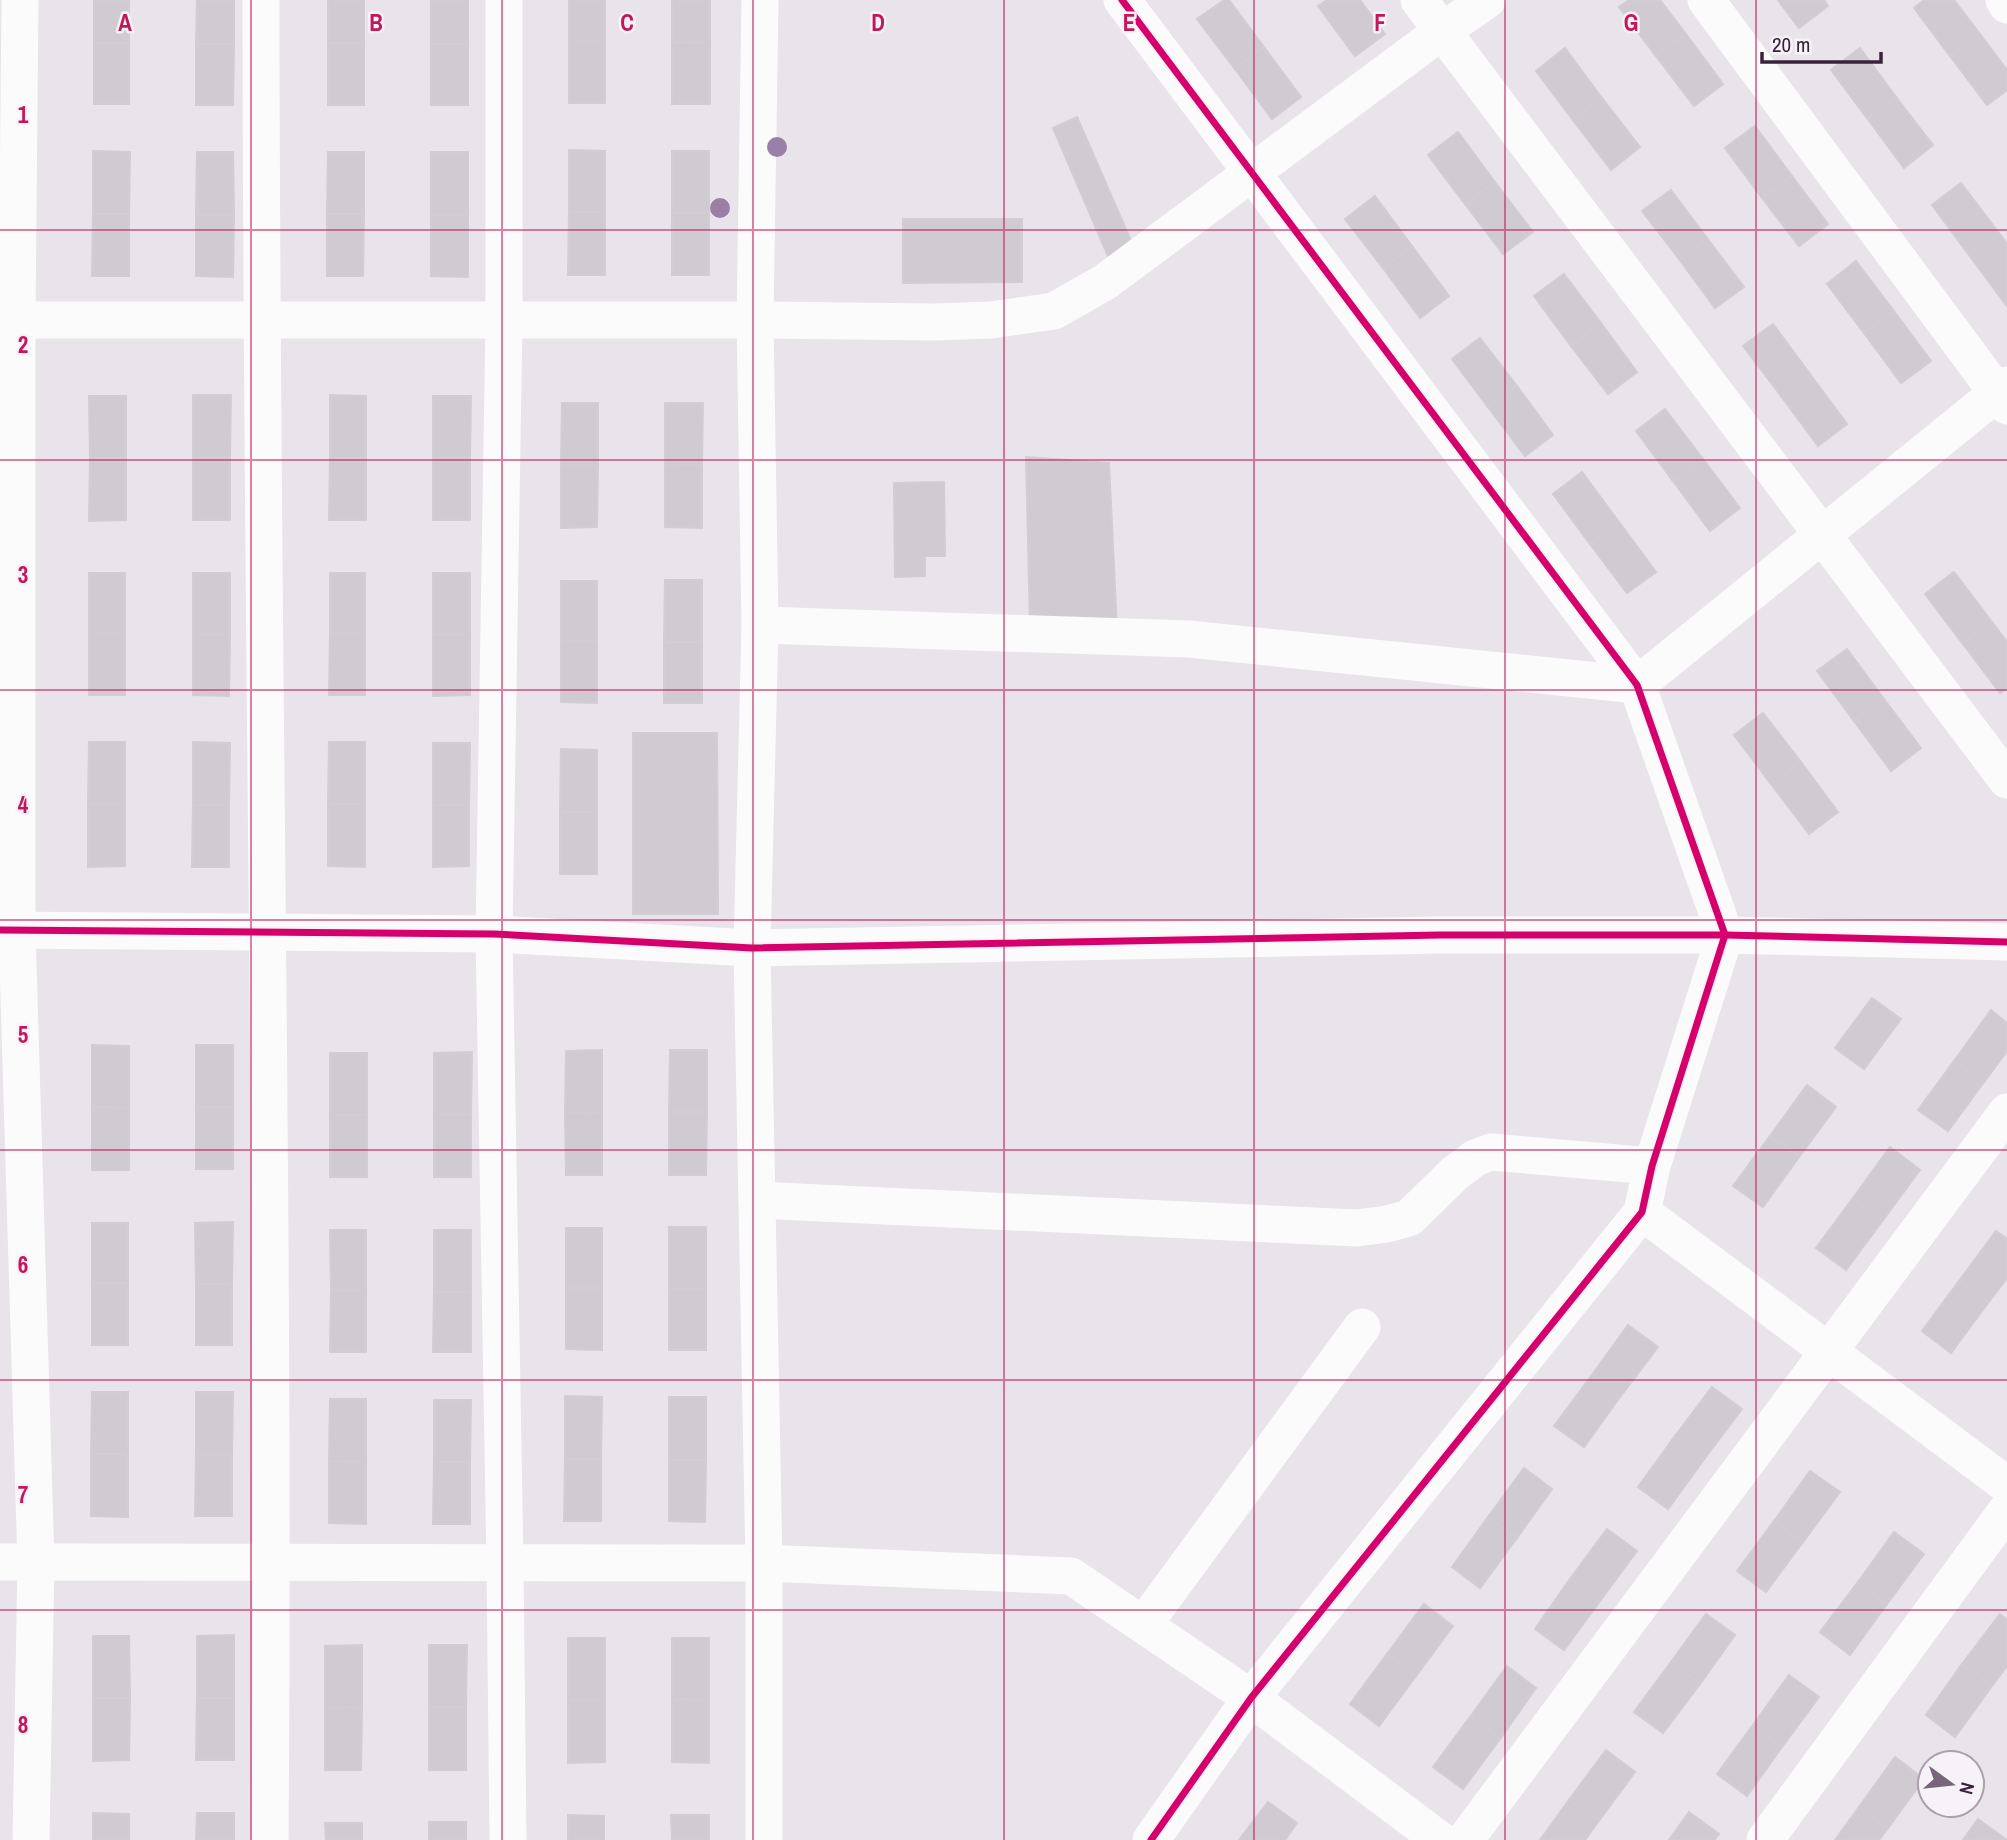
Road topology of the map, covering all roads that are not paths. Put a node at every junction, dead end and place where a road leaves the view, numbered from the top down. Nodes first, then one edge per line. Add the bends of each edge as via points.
1 (20, 0) edge
2 (261, 0) edge
3 (504, 0) edge
4 (760, 0) edge
5 (1122, 0) edge
6 (1419, 0) edge
7 (1487, 0) edge
8 (1706, 0) edge
9 (2004, 0) edge
10 (2007, 5) edge
11 (1442, 31) junction
12 (1252, 173) junction
13 (8, 320) edge
14 (261, 320) junction
15 (504, 320) junction
16 (755, 320) junction
17 (2004, 395) edge
18 (1823, 536) junction
19 (760, 625) junction
20 (1637, 685) junction
21 (2007, 780) edge
22 (9, 930) edge
23 (266, 931) junction
24 (494, 934) junction
25 (1725, 935) junction
26 (2007, 942) edge
27 (752, 948) junction
28 (2007, 1112) edge
29 (1653, 1166) junction
30 (757, 1200) junction
31 (1642, 1212) junction
32 (1362, 1327) dead end
33 (1828, 1352) junction
34 (2007, 1485) edge
35 (2007, 1510) edge
36 (0, 1562) edge
37 (272, 1562) junction
38 (36, 1563) junction
39 (764, 1563) junction
40 (505, 1564) junction
41 (1144, 1625) junction
42 (1251, 1698) junction
43 (31, 1840) edge
44 (270, 1840) edge
45 (508, 1840) edge
46 (764, 1840) edge
47 (1151, 1840) edge
48 (1440, 1840) edge
49 (1465, 1840) edge
50 (1765, 1840) edge

1 - 13 street
2 - 14 street
3 - 15 street
4 - 16 street
5 - 12 street
6 - 11 street
7 - 11 street
8 - 17 street
9 - 10 street
11 - 12 street
11 - 18 street
12 - 16 street via 1105,282 1054,311 935,322
12 - 20 street
13 - 14 street
13 - 22 street
14 - 15 street
14 - 23 street
15 - 16 street
15 - 24 street
16 - 19 street
17 - 18 street
18 - 20 street
18 - 21 street
19 - 20 street via 1189,639
19 - 27 street
20 - 25 street
22 - 23 street
22 - 38 street
23 - 24 street
23 - 37 street
24 - 27 street
24 - 40 street
25 - 26 street
25 - 27 street via 1427,935
25 - 29 street
27 - 30 street
28 - 33 street
29 - 30 street via 1491,1152 1475,1157 1409,1218 1357,1228
29 - 31 street
30 - 39 street
31 - 33 street
31 - 42 street
32 - 41 street
33 - 34 street
33 - 49 street
35 - 50 street
36 - 38 street
37 - 38 street
37 - 40 street
37 - 44 street
38 - 43 street
39 - 40 street
39 - 41 street via 1071,1576
39 - 46 street
40 - 45 street
41 - 42 street
42 - 47 street
42 - 48 street

